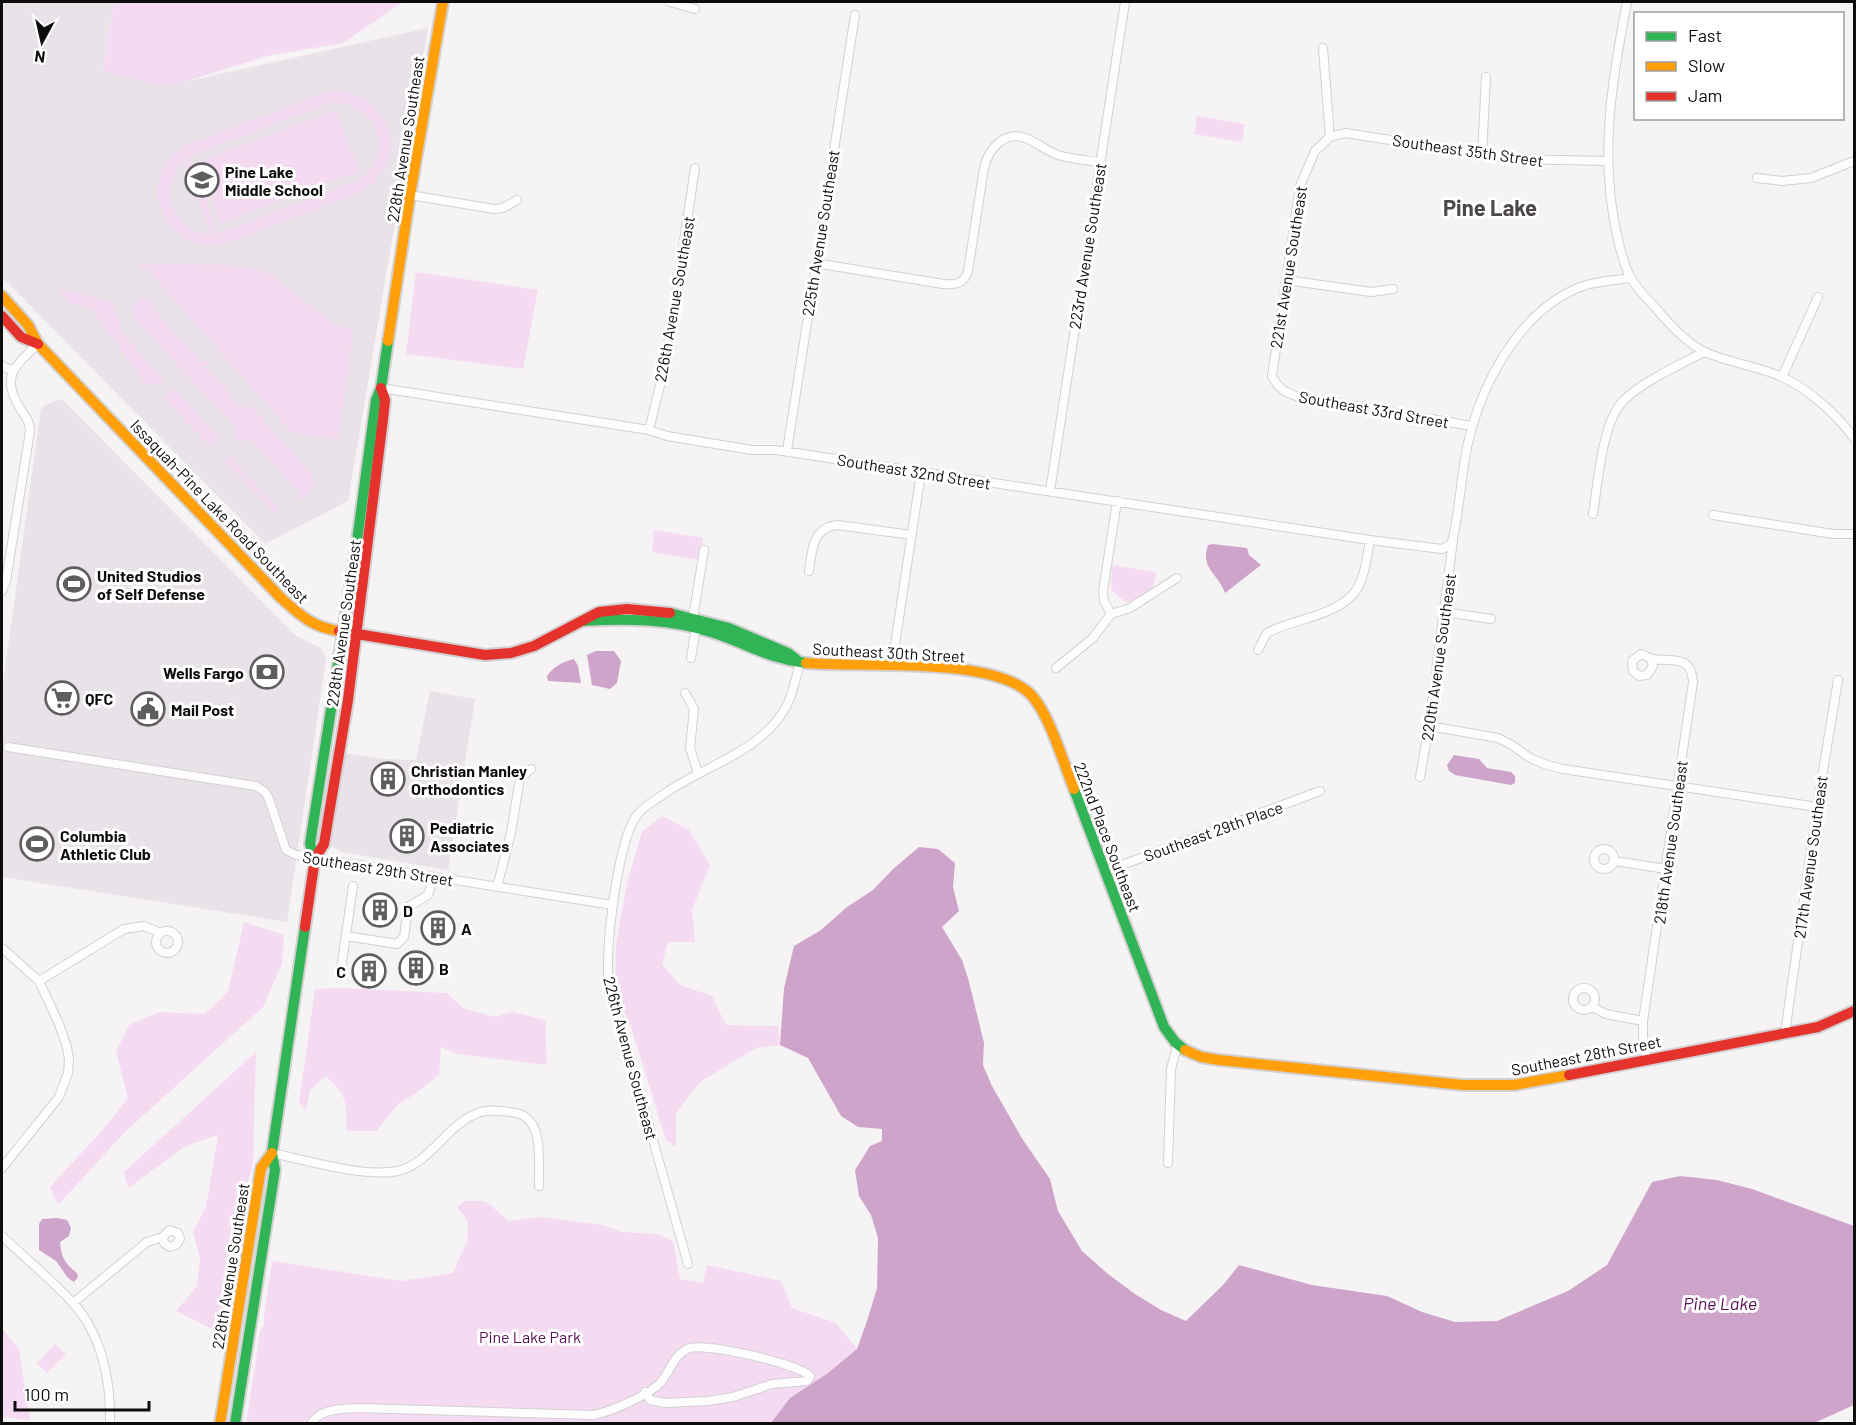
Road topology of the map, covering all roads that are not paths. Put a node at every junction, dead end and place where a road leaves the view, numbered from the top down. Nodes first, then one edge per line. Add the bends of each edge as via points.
1 (443, 2) edge
2 (670, 2) edge
3 (1125, 2) edge
4 (1627, 2) edge
5 (695, 9) dead end
6 (855, 15) dead end
7 (1323, 48) dead end
8 (1486, 77) dead end
9 (1330, 137) junction
10 (1482, 154) junction
11 (1607, 161) junction
12 (1854, 161) edge
13 (1100, 162) junction
14 (695, 168) dead end
15 (1758, 178) dead end
16 (410, 195) junction
17 (517, 200) dead end
18 (815, 263) junction
19 (1631, 278) junction
20 (1287, 280) junction
21 (1393, 288) dead end
22 (2, 296) edge
23 (1818, 297) dead end
24 (2, 316) edge
25 (38, 344) junction
26 (1704, 352) junction
27 (2, 366) edge
28 (11, 369) junction
29 (1782, 377) junction
30 (1278, 386) joint
31 (381, 388) junction
32 (1472, 426) junction
33 (649, 430) junction
34 (1854, 438) edge
35 (787, 451) junction
36 (921, 473) junction
37 (1050, 491) junction
38 (1117, 501) junction
39 (1593, 514) dead end
40 (1713, 515) dead end
41 (1854, 534) edge
42 (911, 536) junction
43 (1453, 538) junction
44 (1370, 540) junction
45 (1447, 547) joint
46 (704, 550) dead end
47 (809, 571) dead end
48 (1177, 578) dead end
49 (2, 591) edge
50 (1445, 612) junction
51 (1111, 614) junction
52 (1491, 619) dead end
53 (694, 623) junction
54 (343, 633) junction
55 (357, 635) junction
56 (1258, 650) dead end
57 (691, 658) dead end
58 (1651, 659) dead end
59 (800, 662) junction
60 (892, 664) junction
61 (1056, 668) dead end
62 (976, 673) joint
63 (1838, 681) dead end
64 (685, 693) dead end
65 (1429, 726) junction
66 (8, 747) dead end
67 (531, 769) dead end
68 (698, 774) junction
69 (1420, 777) dead end
70 (1678, 787) junction
71 (1320, 791) dead end
72 (1817, 807) junction
73 (315, 858) junction
74 (1615, 861) dead end
75 (1666, 869) junction
76 (1106, 871) junction
77 (434, 877) junction
78 (353, 886) dead end
79 (497, 887) junction
80 (613, 905) junction
81 (161, 933) dead end
82 (346, 936) junction
83 (2, 948) edge
84 (340, 976) dead end
85 (39, 981) junction
86 (1592, 1007) dead end
87 (1854, 1011) edge
88 (1643, 1021) junction
89 (1785, 1033) junction
90 (1178, 1046) junction
91 (1647, 1059) junction
92 (272, 1153) junction
93 (1168, 1163) dead end
94 (2, 1168) edge
95 (539, 1186) dead end
96 (2, 1236) edge
97 (163, 1237) dead end
98 (247, 1256) junction
99 (261, 1259) junction
100 (688, 1264) dead end
101 (73, 1303) junction
102 (645, 1392) junction
103 (110, 1424) edge
104 (220, 1424) edge
105 (235, 1424) edge
106 (311, 1424) edge

1 - 16 main road, 228th Avenue Southeast
2 - 5 street
3 - 13 street, 223rd Avenue Southeast
4 - 11 street via 1613,85
6 - 18 street, 225th Avenue Southeast
7 - 9 street
8 - 10 street
9 - 10 street, Southeast 35th Street via 1345,133
9 - 20 street, 221st Avenue Southeast via 1315,151 1300,186
10 - 11 street, Southeast 35th Street via 1514,159
11 - 19 street via 1615,226
12 - 15 street via 1811,178
13 - 18 street via 1060,156 1022,138 1003,140 989,152 986,161 968,271 966,279 957,284
13 - 37 street, 223rd Avenue Southeast
14 - 33 street, 226th Avenue Southeast via 665,365
16 - 17 street via 494,209
16 - 31 main road, 228th Avenue Southeast
18 - 35 street, 225th Avenue Southeast
19 - 26 street via 1671,325
19 - 32 street, 220th Avenue Southeast via 1586,285 1532,318 1496,371
20 - 21 street via 1371,292
20 - 30 street, 221st Avenue Southeast via 1272,368
22 - 25 main road, Issaquah-Pine Lake Road Southeast via 28,325
23 - 29 street
24 - 25 main road, Issaquah-Pine Lake Road Southeast via 21,337
25 - 28 street
25 - 54 main road, Issaquah-Pine Lake Road Southeast via 297,613 318,627
26 - 29 street
26 - 39 street via 1634,392 1614,412 1608,426
27 - 28 street
28 - 49 street via 9,392 28,420 30,431
29 - 34 street via 1821,403
30 - 32 street, Southeast 33rd Street via 1296,396
31 - 33 street, Southeast 32nd Street
31 - 54 main road, 228th Avenue Southeast via 376,400
31 - 55 main road, 228th Avenue Southeast via 385,400
32 - 43 street, 220th Avenue Southeast
33 - 35 street, Southeast 32nd Street via 752,450
35 - 36 street, Southeast 32nd Street
36 - 37 street, Southeast 32nd Street
36 - 42 street
37 - 38 street, Southeast 32nd Street
38 - 44 street, Southeast 32nd Street
38 - 51 street via 1103,591
40 - 41 street
42 - 47 street via 830,525 815,539
42 - 60 street
43 - 45 street, 220th Avenue Southeast
43 - 50 street, 220th Avenue Southeast
44 - 45 street, Southeast 32nd Street via 1435,549
44 - 56 street via 1362,579 1352,595 1328,611 1267,633
46 - 53 street
48 - 51 street via 1130,608
50 - 52 street
50 - 65 street, 220th Avenue Southeast
51 - 61 street via 1093,638
53 - 55 main road, Issaquah-Pine Lake Road Southeast via 641,610 612,609 527,650 501,655
53 - 57 street
53 - 59 main road, Issaquah-Pine Lake Road Southeast via 732,629
54 - 55 main road, Issaquah-Pine Lake Road Southeast
54 - 73 main road, 228th Avenue Southeast via 310,844
55 - 73 main road, 228th Avenue Southeast via 324,844
58 - 70 street, 218th Avenue Southeast via 1679,660 1693,674
59 - 60 main road, Southeast 30th Street
59 - 68 street via 793,690 776,722 758,740
60 - 62 main road, Southeast 30th Street
62 - 76 main road, 222nd Place Southeast via 1011,682 1031,694 1043,711
63 - 72 street, 217th Avenue Southeast
64 - 68 street via 694,709 690,748
65 - 69 street, 220th Avenue Southeast
65 - 70 street via 1498,738 1547,765
66 - 73 street, Southeast 29th Street via 256,786 266,792 286,849
67 - 79 street via 520,778
68 - 80 street, 226th Avenue Southeast via 650,803 637,816 627,836
70 - 72 street
70 - 75 street, 218th Avenue Southeast
71 - 76 street, Southeast 29th Place
72 - 89 street, 217th Avenue Southeast
73 - 77 street, Southeast 29th Street
73 - 92 main road, 228th Avenue Southeast
74 - 75 street
75 - 88 street, 218th Avenue Southeast
76 - 90 main road, 222nd Place Southeast via 1164,1027
77 - 79 street, Southeast 29th Street
77 - 82 street via 428,895 408,907 404,937 397,944
78 - 82 street
79 - 80 street, Southeast 29th Street
80 - 100 street, 226th Avenue Southeast via 607,963 609,984
81 - 85 street via 144,926 124,929
82 - 84 street
83 - 85 street
85 - 94 street via 67,1047 68,1073 58,1097
86 - 88 street via 1606,1014
87 - 89 main road, Southeast 28th Street via 1818,1027
88 - 91 street, 218th Avenue Southeast
89 - 91 main road, Southeast 28th Street
90 - 91 main road, Southeast 28th Street via 1219,1060 1484,1086 1520,1085
90 - 93 street via 1171,1070
92 - 95 street via 367,1173 388,1173 416,1163 478,1113 512,1112 534,1123
92 - 98 main road, 228th Avenue Southeast via 261,1168
92 - 99 main road, 228th Avenue Southeast via 275,1170
96 - 101 street
97 - 101 street via 147,1242
98 - 99 main road
98 - 104 main road, 228th Avenue Southeast
99 - 105 main road, 228th Avenue Southeast
101 - 103 street via 101,1352 110,1393
102 - 102 street via 650,1400 666,1403 708,1401 772,1384 807,1381 810,1376 756,1356 689,1348 677,1357 660,1383
102 - 106 street via 608,1412 593,1415 359,1408 325,1412

